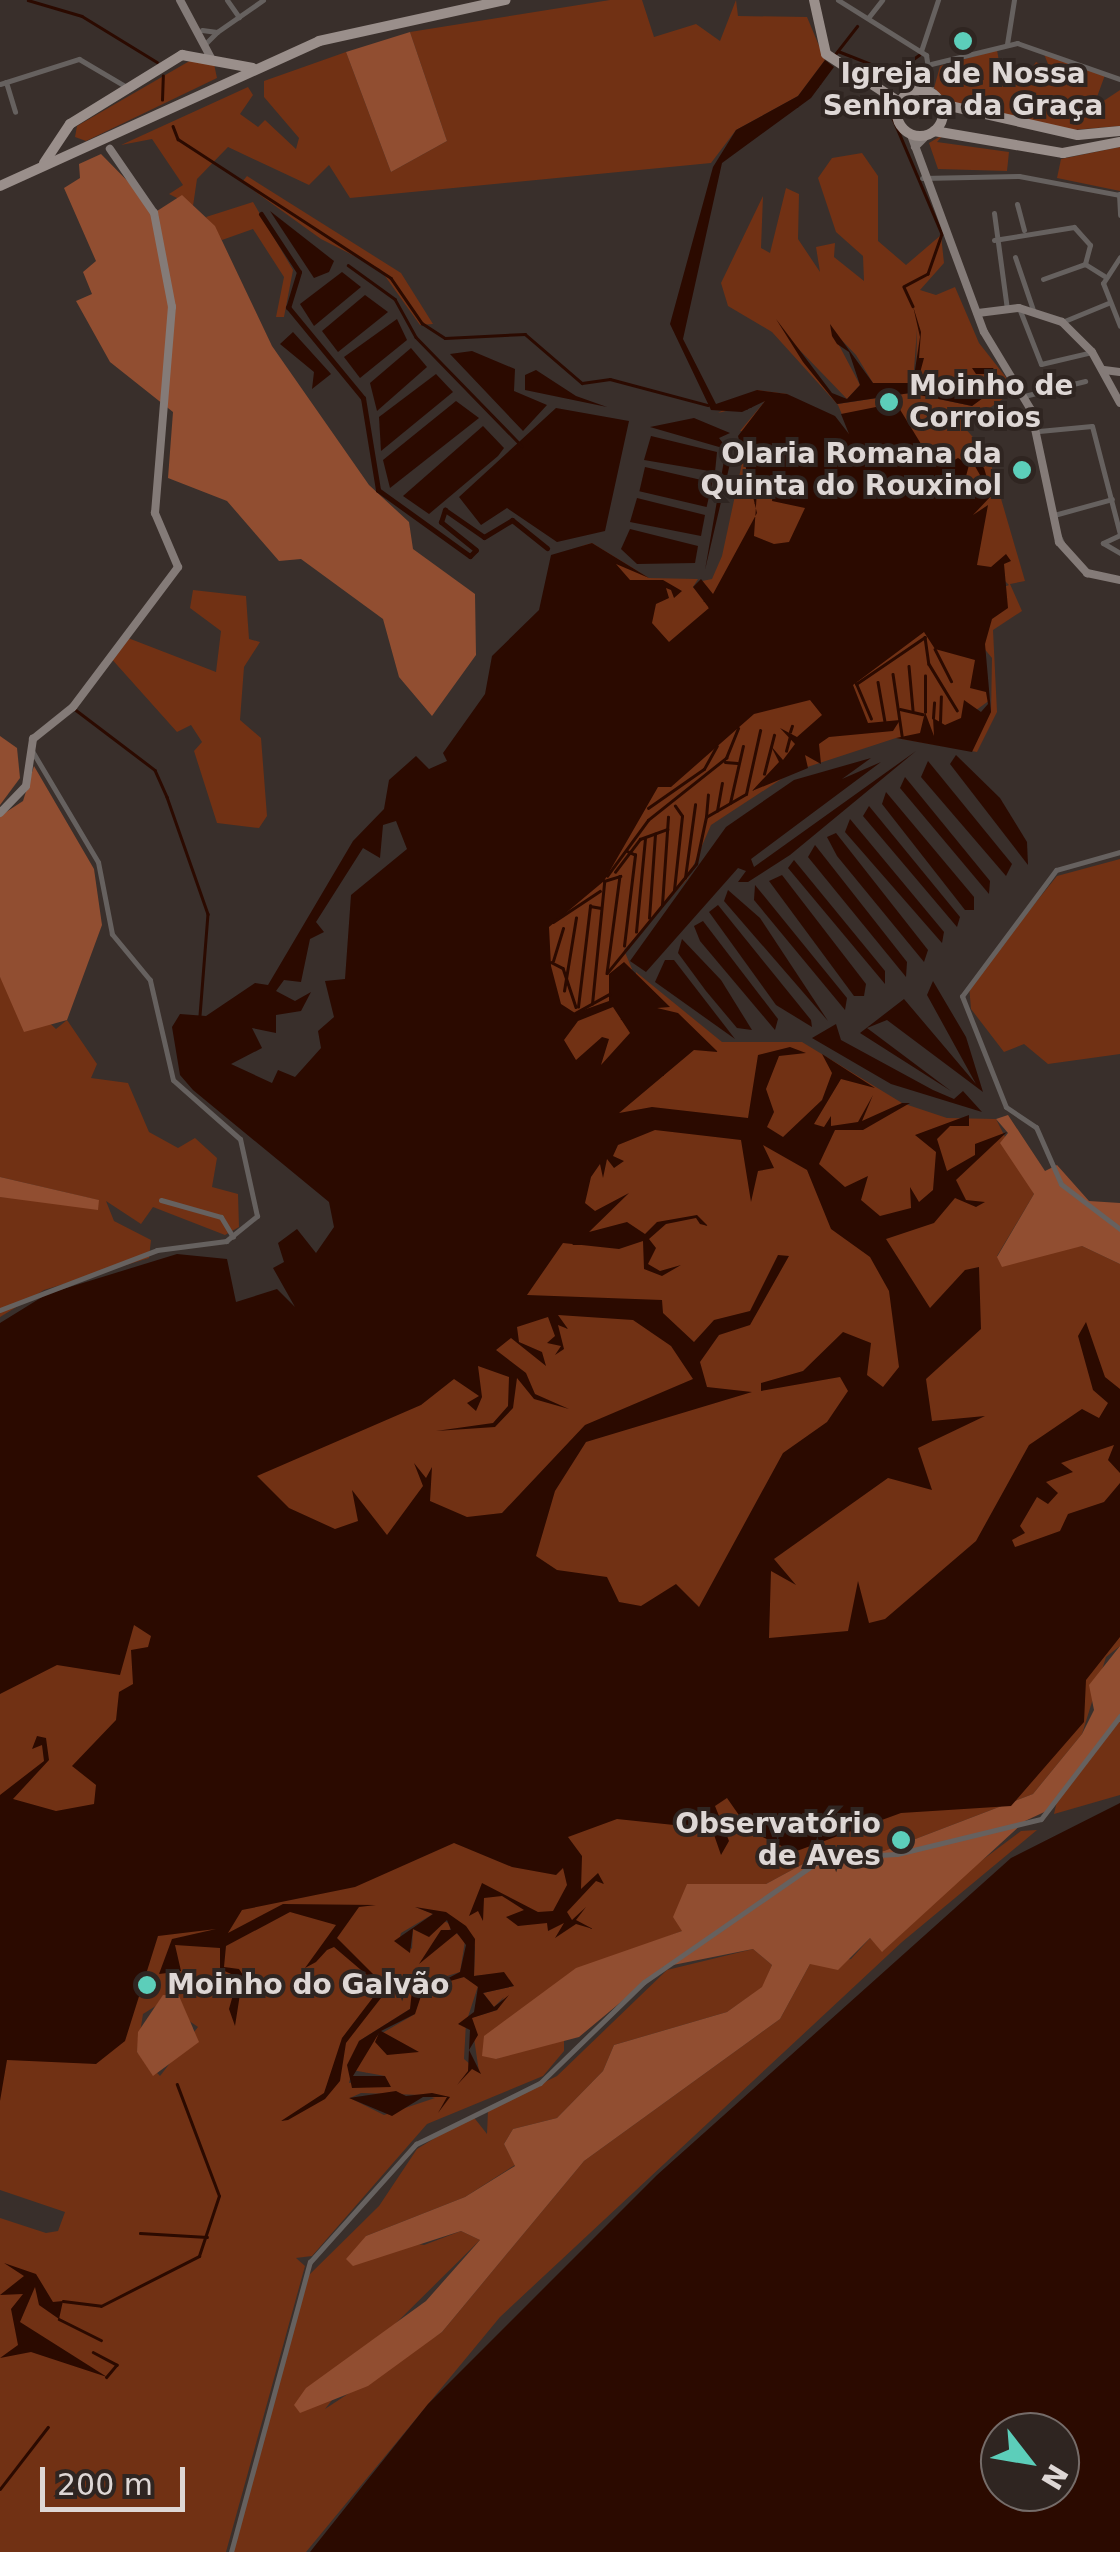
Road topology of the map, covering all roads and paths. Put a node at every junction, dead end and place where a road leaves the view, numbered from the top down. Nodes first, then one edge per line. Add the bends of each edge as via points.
1 (180, 0) edge
2 (227, 0) edge
3 (261, 0) edge
4 (506, 0) edge
5 (814, 0) edge
6 (838, 0) edge
7 (882, 0) edge
8 (938, 0) edge
9 (1014, 0) edge
10 (239, 17) junction
11 (868, 18) junction
12 (194, 20) junction
13 (202, 30) junction
14 (217, 32) junction
15 (205, 44) junction
16 (1007, 44) junction
17 (920, 51) junction
18 (190, 54) junction
19 (215, 59) junction
20 (931, 64) junction
21 (254, 68) junction
22 (0, 74) edge
23 (1120, 79) edge
24 (111, 80) junction
25 (3, 83) edge
26 (216, 84) junction
27 (131, 86) junction
28 (927, 92) junction
29 (112, 98) junction
30 (899, 102) junction
31 (941, 104) junction
32 (15, 112) dead end
33 (70, 124) junction
34 (1120, 131) edge
35 (114, 132) junction
36 (930, 133) junction
37 (911, 134) junction
38 (1120, 142) edge
39 (88, 145) junction
40 (915, 147) junction
41 (110, 149) junction
42 (32, 171) junction
43 (922, 178) junction
44 (0, 186) edge
45 (1120, 194) edge
46 (1018, 204) dead end
47 (994, 213) dead end
48 (1120, 215) edge
49 (1024, 230) junction
50 (994, 240) junction
51 (1015, 257) dead end
52 (1120, 258) edge
53 (1085, 264) junction
54 (1104, 276) junction
55 (1043, 279) dead end
56 (1108, 303) junction
57 (1007, 308) junction
58 (1019, 308) junction
59 (1033, 310) junction
60 (978, 313) junction
61 (1062, 322) junction
62 (1120, 326) edge
63 (1092, 352) junction
64 (1104, 370) junction
65 (1120, 373) edge
66 (1085, 381) dead end
67 (1114, 390) junction
68 (1024, 396) junction
69 (1120, 404) edge
70 (1039, 432) junction
71 (1112, 499) junction
72 (1054, 515) junction
73 (1120, 534) edge
74 (1120, 553) edge
75 (1120, 580) edge
76 (30, 749) junction
77 (0, 813) edge
78 (1120, 852) edge
79 (160, 1200) dead end
80 (1120, 1229) edge
81 (233, 1238) junction
82 (0, 1310) edge
83 (1120, 1716) edge
84 (231, 2552) edge

1 - 12 main road
2 - 10 street
3 - 10 street
4 - 21 main road via 372,24
5 - 30 main road via 814,30 827,55
6 - 11 street
7 - 11 street
8 - 17 street
9 - 16 street
10 - 14 street
11 - 17 street
12 - 13 main road
12 - 18 main road via 200,44
13 - 14 street
13 - 15 main road
14 - 15 street
15 - 19 main road
16 - 20 street
16 - 23 street via 1073,57
17 - 20 street
18 - 19 main road
18 - 27 main road
19 - 21 main road
19 - 26 main road
20 - 28 street
21 - 26 main road
22 - 25 street
24 - 25 street via 79,59
24 - 27 street
24 - 29 street
25 - 32 street
26 - 35 main road
27 - 29 main road
28 - 30 main road
28 - 31 main road
29 - 33 main road
30 - 37 main road via 899,124
31 - 34 main road via 1078,135
31 - 36 main road
33 - 39 main road via 70,140
33 - 42 main road
35 - 39 main road
35 - 41 main road
36 - 37 main road
36 - 38 main road via 1053,152
36 - 40 main road
37 - 40 main road
39 - 41 main road
39 - 42 main road
40 - 43 main road
41 - 76 main road via 154,214 172,307 155,513 178,564 77,703
42 - 44 main road
43 - 45 street via 1019,176
43 - 60 main road
45 - 48 street
46 - 49 street
47 - 50 street
49 - 50 street
49 - 53 street via 1052,224 1082,231
50 - 57 street
51 - 59 street
52 - 54 street
53 - 54 street
53 - 55 street
54 - 56 street
56 - 61 street
56 - 62 street
57 - 58 main road
57 - 60 main road
58 - 59 main road
58 - 63 street via 1040,364
59 - 61 main road
60 - 68 main road
61 - 63 main road
63 - 64 main road
64 - 65 main road
64 - 67 main road
65 - 67 main road
66 - 68 street
67 - 69 main road
68 - 70 main road
70 - 71 street via 1092,426
70 - 72 main road
71 - 72 street
71 - 73 street
72 - 75 main road via 1062,549 1087,574
73 - 74 street via 1103,543
76 - 77 main road via 21,796
76 - 81 street via 98,862 112,934 150,980 173,1080 240,1139 257,1216
78 - 80 street via 1056,870 962,996 1006,1107 1036,1127 1061,1184
79 - 81 street via 221,1217
81 - 82 street via 157,1250
83 - 84 street via 1041,1818 898,1854 823,1858 644,1982 540,2083 416,2144 310,2262

